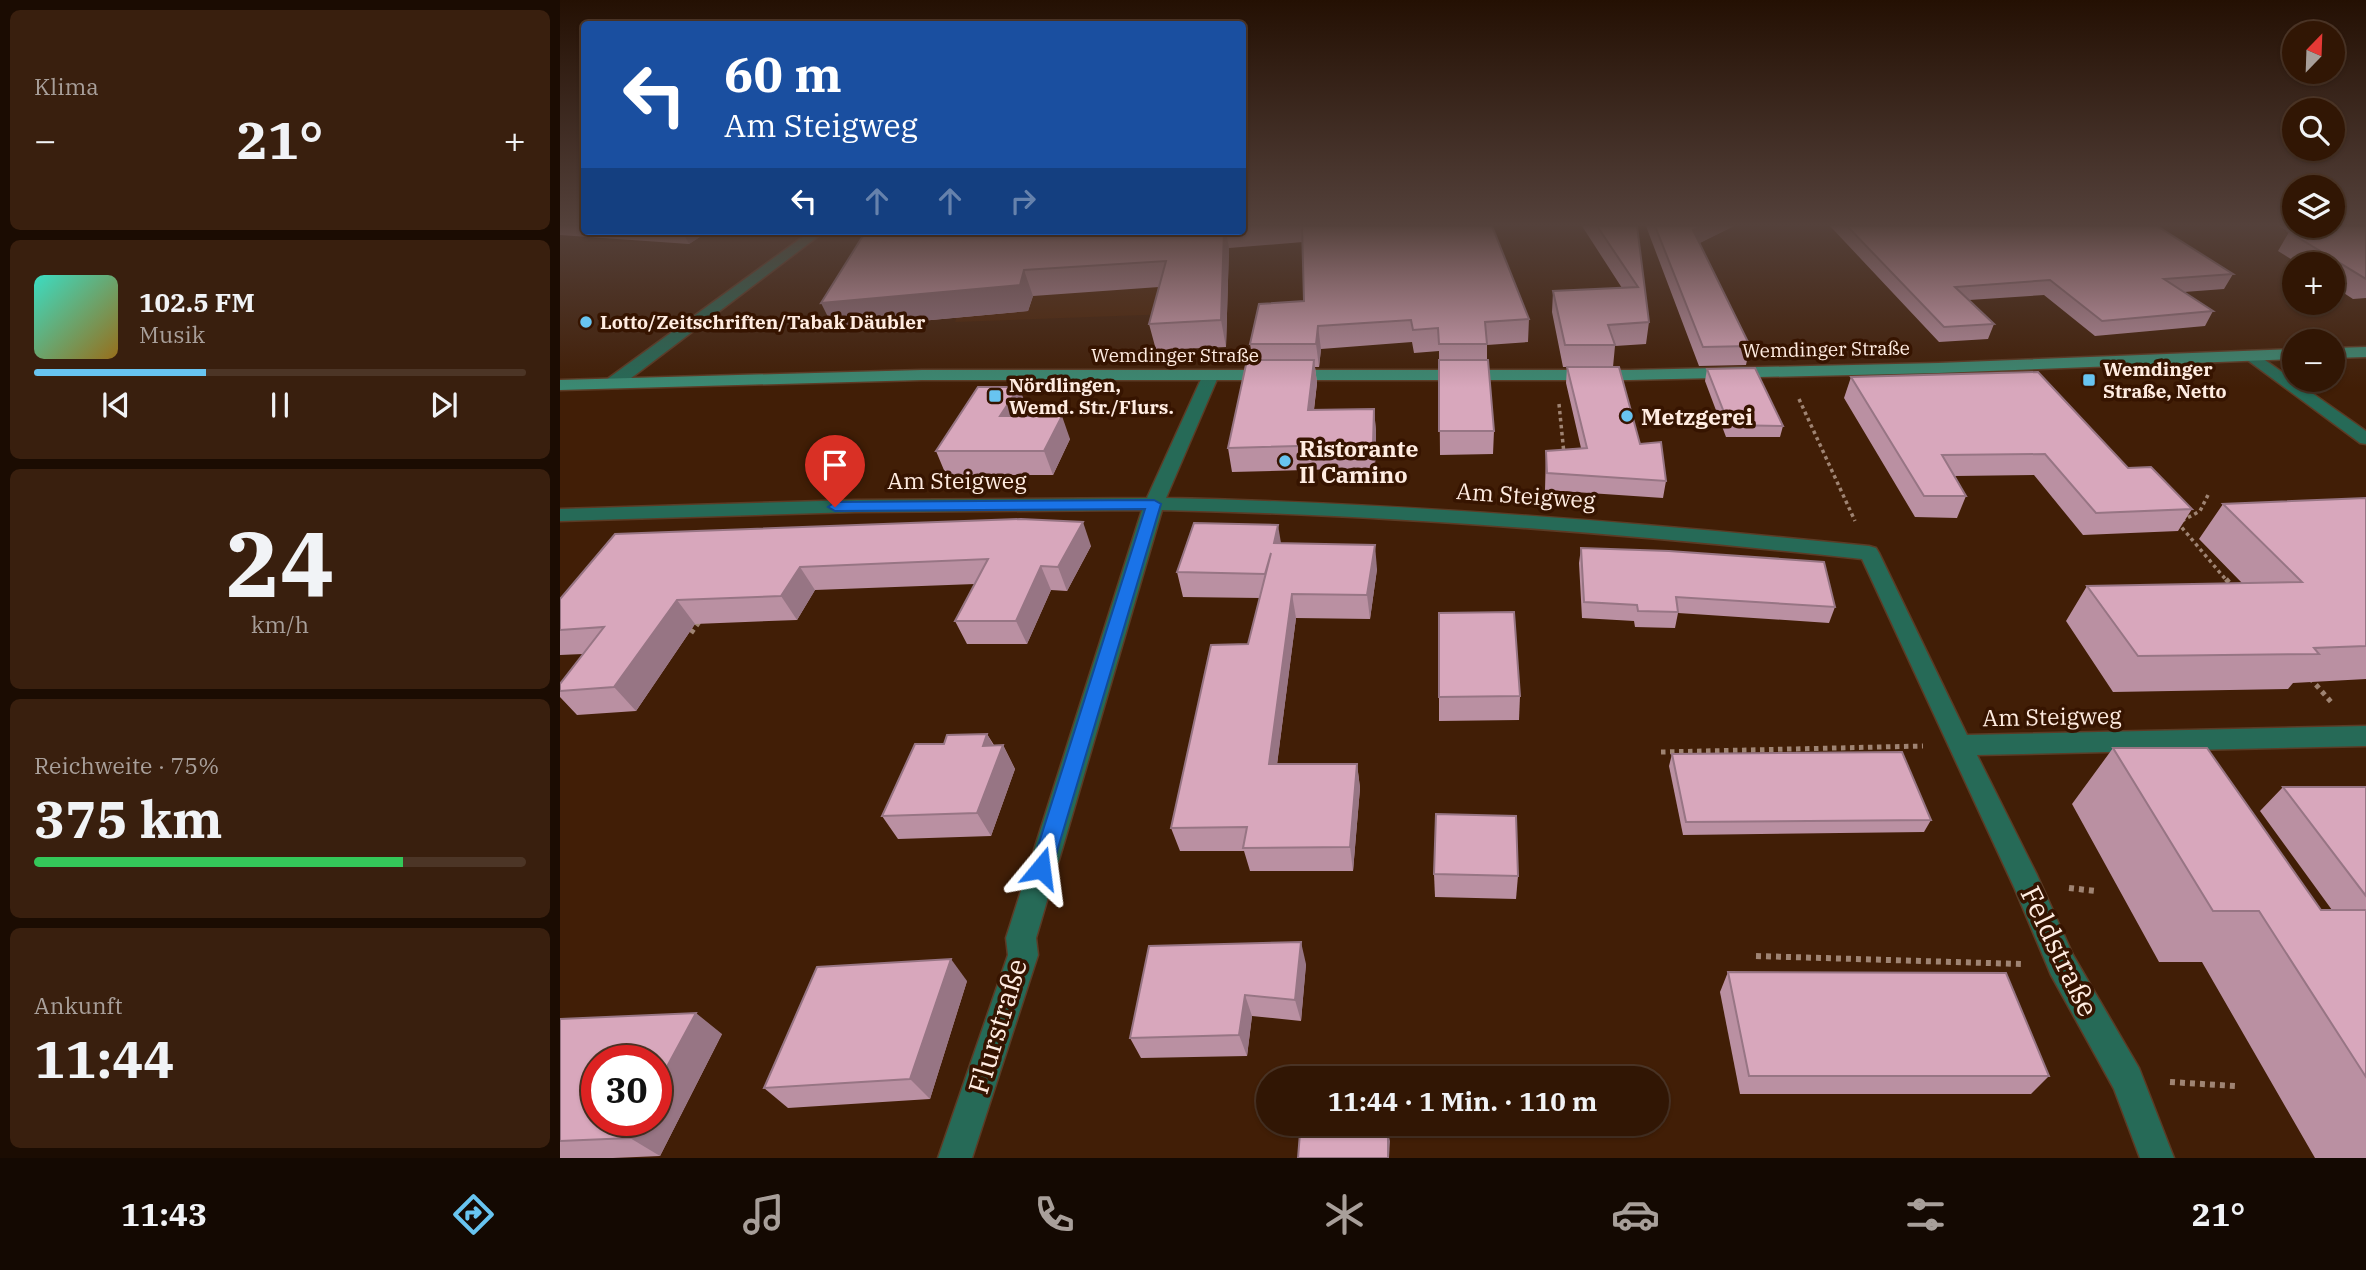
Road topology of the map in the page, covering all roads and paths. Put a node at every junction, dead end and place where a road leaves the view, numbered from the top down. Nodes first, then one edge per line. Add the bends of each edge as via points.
1 (752, 280) edge
2 (2366, 352) edge
3 (2345, 353) edge
4 (2282, 355) edge
5 (2252, 356) junction
6 (1783, 371) junction
7 (1556, 375) junction
8 (1210, 377) junction
9 (611, 384) junction
10 (560, 385) edge
11 (2366, 439) edge
12 (1564, 459) edge
13 (2208, 495) dead end
14 (1154, 504) junction
15 (560, 515) edge
16 (1869, 553) junction
17 (2233, 587) edge
18 (706, 612) edge
19 (691, 633) dead end
20 (2305, 672) edge
21 (2363, 736) edge
22 (1959, 745) junction
23 (1661, 752) dead end
24 (1756, 957) dead end
25 (2062, 965) junction
26 (2127, 1080) junction
27 (2235, 1086) dead end
28 (955, 1158) edge
29 (2157, 1158) edge

1 - 9 street
2 - 3 main road
4 - 5 main road, Wemdinger Straße
5 - 6 main road, Wemdinger Straße
5 - 11 street
6 - 7 main road, Wemdinger Straße
6 - 16 path via 1796,390
7 - 8 main road, Wemdinger Straße
7 - 12 path
8 - 9 main road, Wemdinger Straße via 922,375
8 - 14 street, Flurstraße
9 - 10 main road, Wemdinger Straße
13 - 17 path via 2200,511 2178,523
14 - 15 street, Am Steigweg via 782,507
14 - 16 street, Am Steigweg via 1569,523
14 - 28 street, Flurstraße via 1021,938 1023,955
16 - 22 street, Am Steigweg
18 - 19 path
20 - 21 path
21 - 22 street, Am Steigweg
22 - 23 path
22 - 25 street, Feldstraße
24 - 25 path
25 - 26 street, Feldstraße
26 - 27 path
26 - 29 street, Feldstraße

